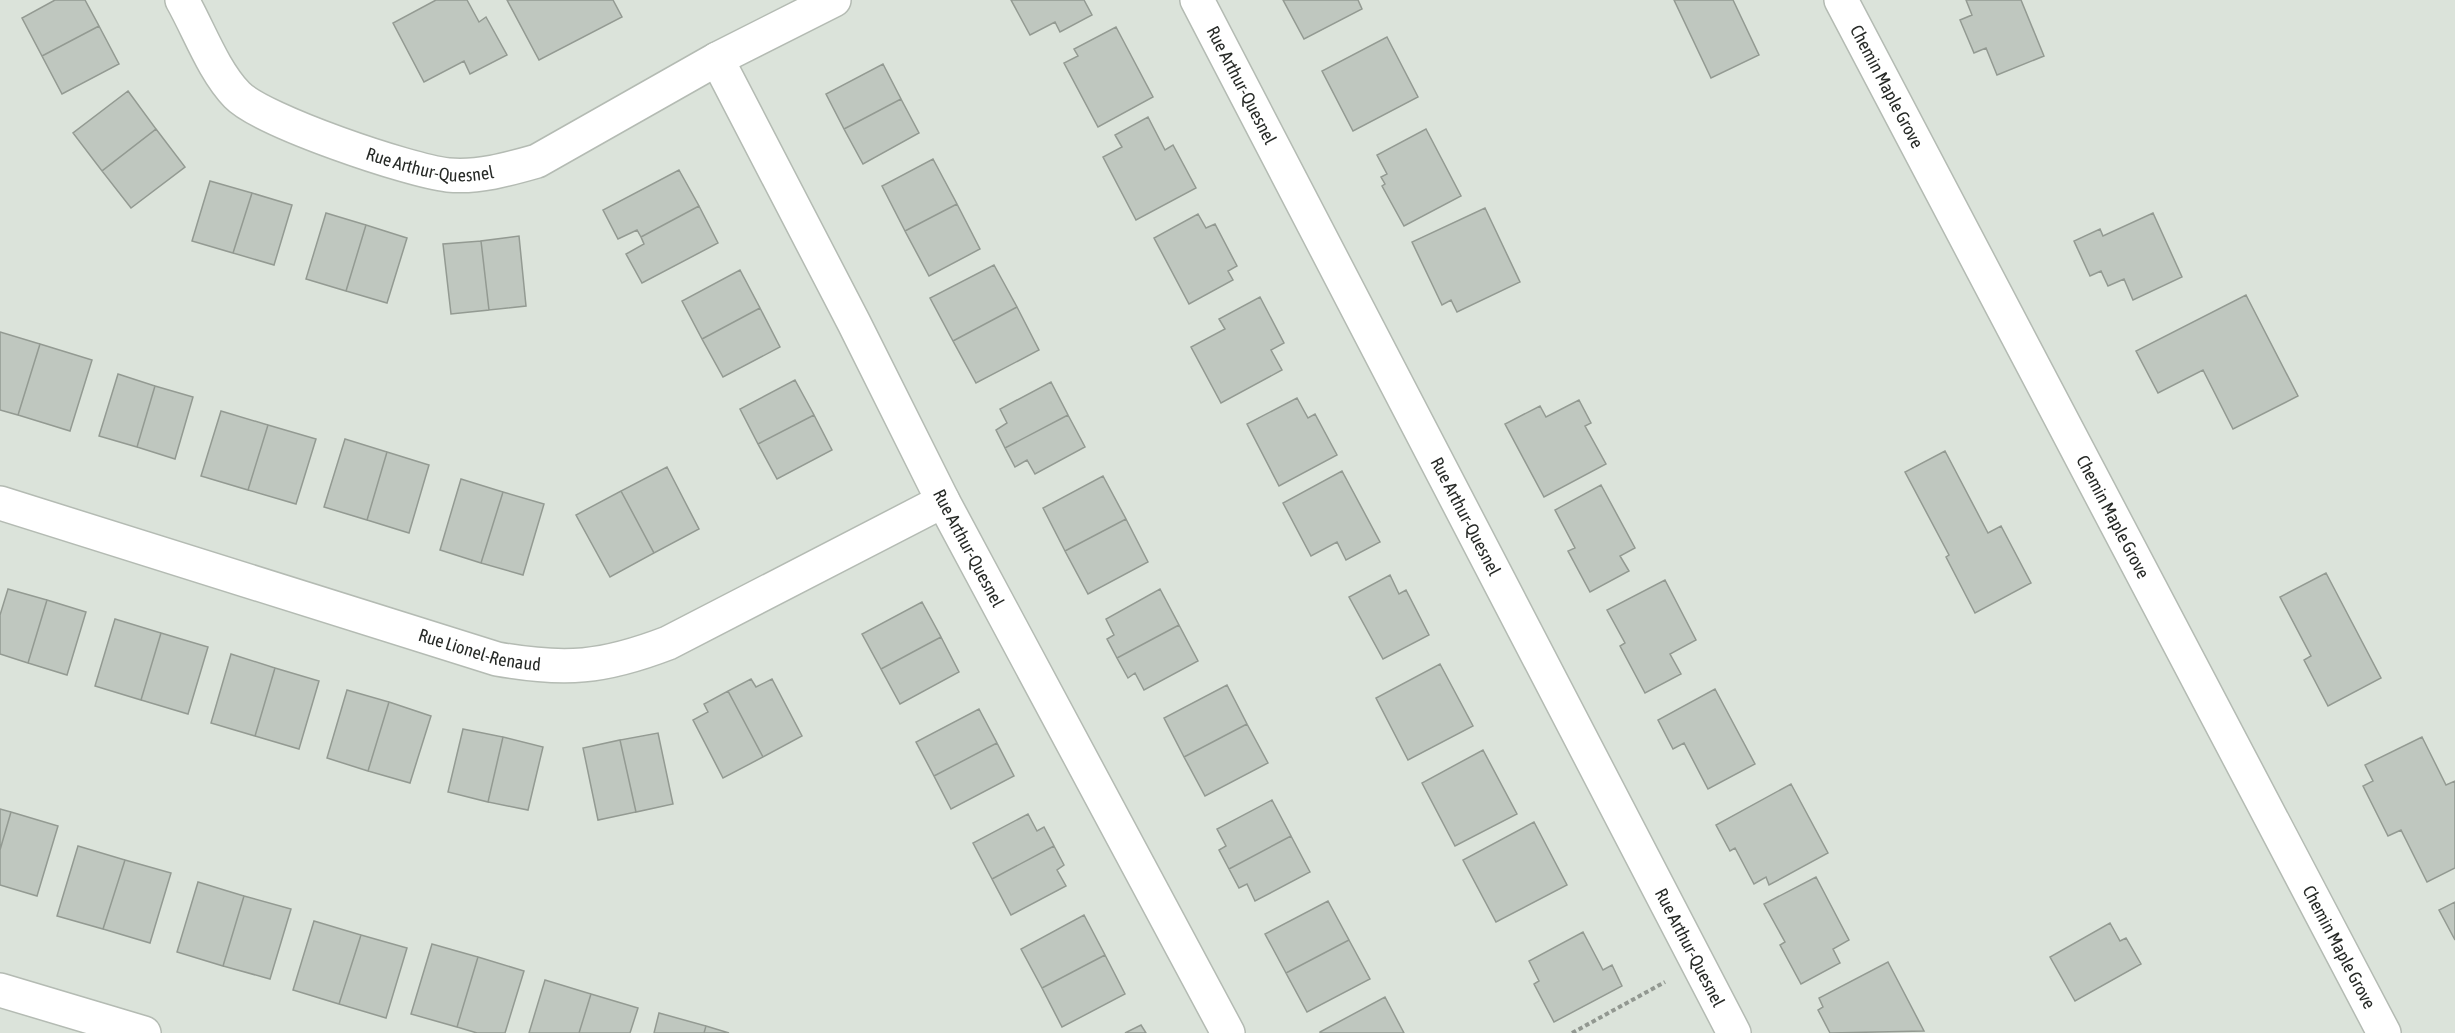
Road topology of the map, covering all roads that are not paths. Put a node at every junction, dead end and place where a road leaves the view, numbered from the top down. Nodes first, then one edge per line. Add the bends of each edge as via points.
1 (183, 0) edge
2 (834, 0) edge
3 (1197, 0) edge
4 (1841, 0) edge
5 (717, 59) junction
6 (942, 501) junction
7 (0, 503) edge
8 (0, 990) edge
9 (144, 1033) edge
10 (1228, 1033) edge
11 (1734, 1033) edge
12 (2384, 1033) edge

1 - 5 street, Rue Arthur-Quesnel via 231,86 255,108 284,123 449,175 507,170 537,161
2 - 5 street, Rue Arthur-Quesnel
3 - 11 street, Rue Arthur-Quesnel
4 - 12 street, Chemin Maple Grove
5 - 6 street, Rue Arthur-Quesnel
6 - 7 street, Rue Lionel-Renaud via 668,643 594,666 562,667 497,659
6 - 10 street, Rue Arthur-Quesnel
8 - 9 street

